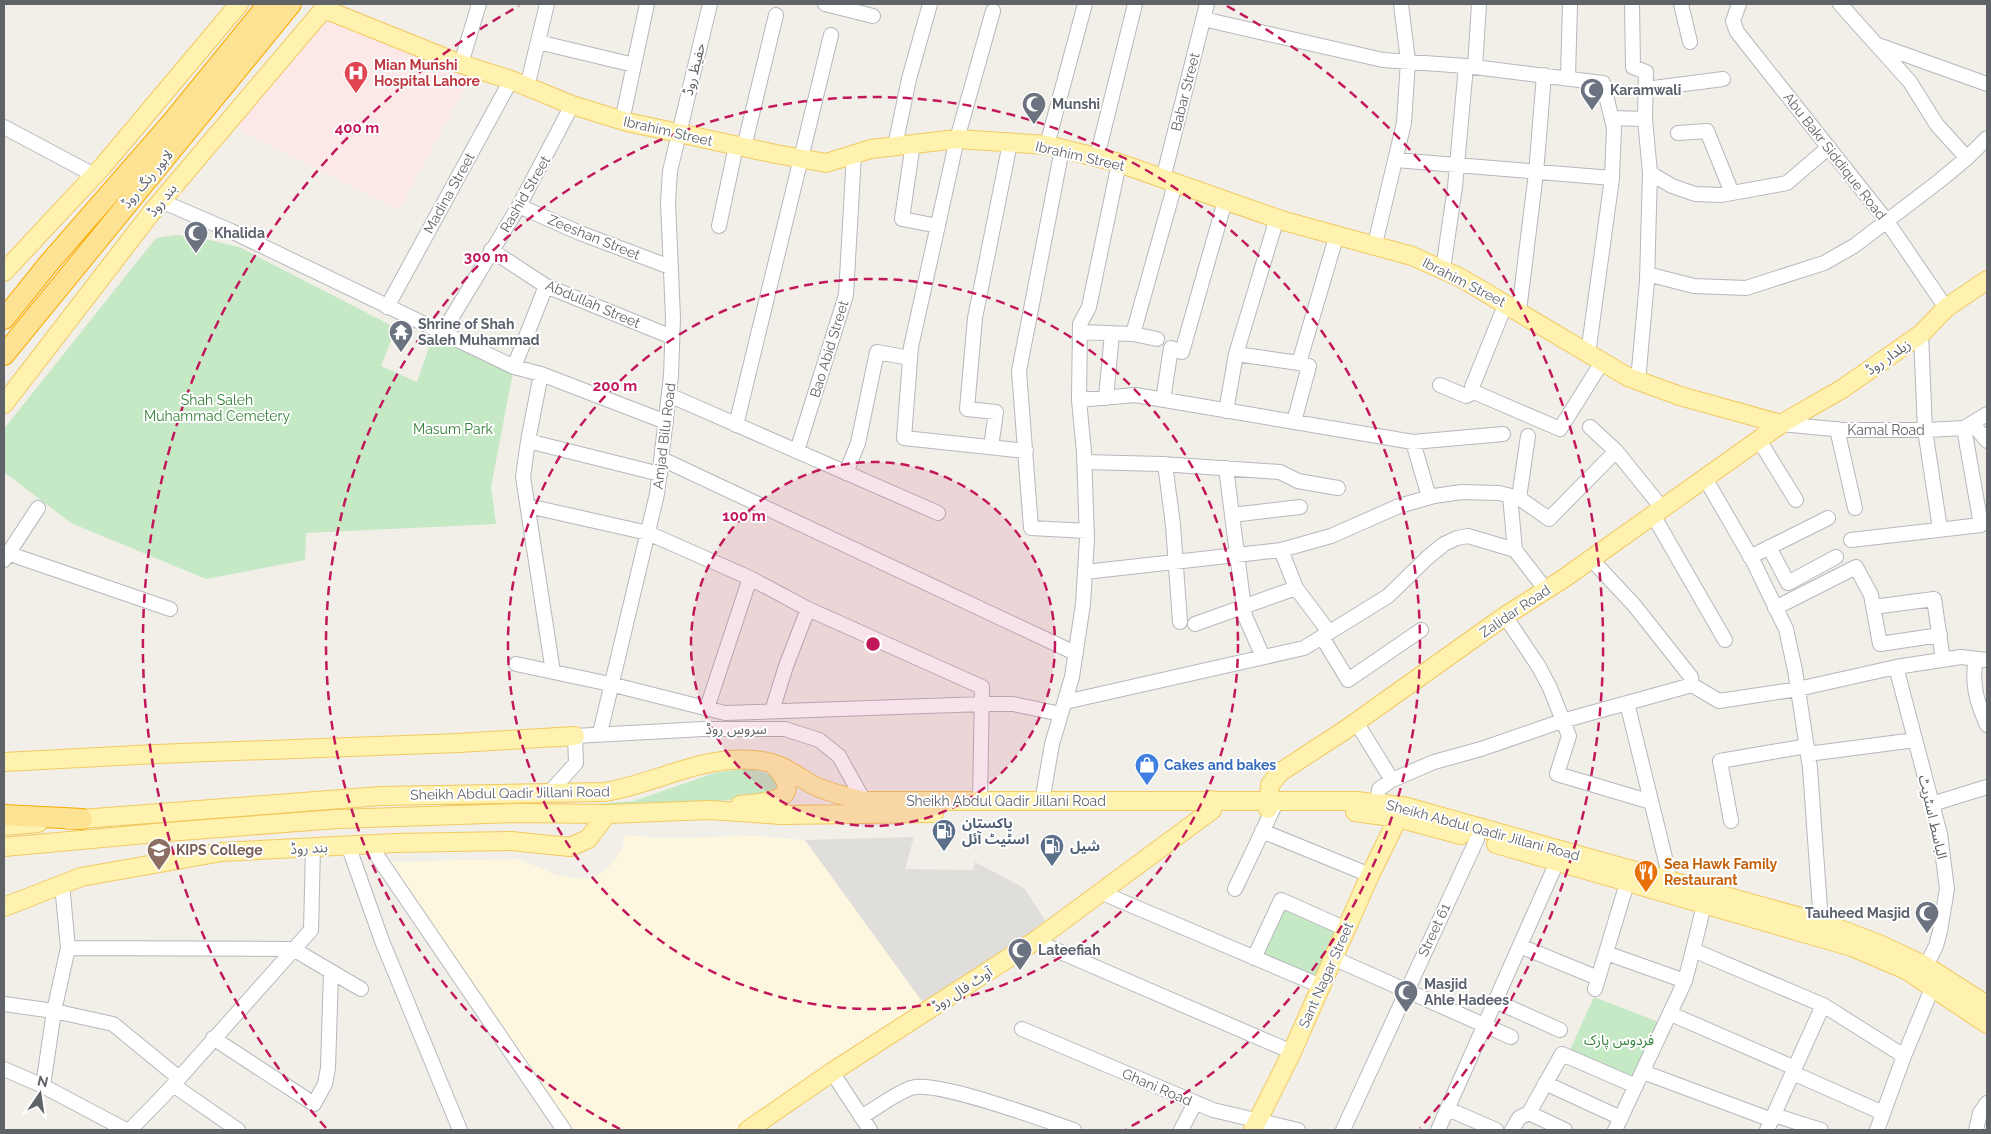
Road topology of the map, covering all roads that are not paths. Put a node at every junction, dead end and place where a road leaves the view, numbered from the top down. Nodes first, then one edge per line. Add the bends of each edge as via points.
1 (239, 4) edge
2 (268, 4) edge
3 (291, 4) edge
4 (478, 4) edge
5 (547, 4) edge
6 (647, 4) edge
7 (710, 4) edge
8 (825, 4) edge
9 (930, 4) edge
10 (1085, 4) edge
11 (1134, 4) edge
12 (1207, 4) edge
13 (1401, 4) edge
14 (1478, 4) edge
15 (1570, 4) edge
16 (1632, 4) edge
17 (1681, 4) edge
18 (1739, 4) edge
19 (1840, 4) edge
20 (326, 7) edge
21 (993, 11) dead end
22 (776, 15) dead end
23 (873, 16) dead end
24 (1203, 19) junction
25 (831, 35) dead end
26 (538, 42) junction
27 (1690, 42) dead end
28 (1878, 45) junction
29 (1408, 61) junction
30 (461, 64) junction
31 (634, 64) junction
32 (1470, 66) junction
33 (1544, 75) junction
34 (1568, 77) junction
35 (1723, 79) dead end
36 (511, 80) junction
37 (1987, 84) edge
38 (527, 87) junction
39 (1646, 89) junction
40 (572, 105) junction
41 (1612, 118) junction
42 (1645, 119) junction
43 (622, 121) junction
44 (4, 127) edge
45 (1678, 133) dead end
46 (677, 134) junction
47 (1987, 138) edge
48 (957, 140) junction
49 (913, 143) junction
50 (1010, 143) junction
51 (895, 146) junction
52 (740, 147) junction
53 (1055, 147) junction
54 (1829, 147) junction
55 (854, 154) junction
56 (1097, 157) junction
57 (1967, 158) junction
58 (802, 159) junction
59 (1396, 160) junction
60 (1119, 164) junction
61 (1457, 165) junction
62 (1536, 172) junction
63 (1650, 173) junction
64 (94, 175) junction
65 (1612, 178) junction
66 (1169, 182) junction
67 (1732, 193) junction
68 (161, 201) junction
69 (1225, 201) junction
70 (519, 206) junction
71 (1277, 218) junction
72 (1886, 220) junction
73 (719, 226) dead end
74 (938, 226) junction
75 (1337, 234) junction
76 (1375, 244) junction
77 (491, 250) junction
78 (670, 267) junction
79 (1443, 269) junction
80 (4, 272) edge
81 (1647, 274) junction
82 (1987, 280) edge
83 (546, 286) junction
84 (387, 307) junction
85 (1513, 307) junction
86 (1946, 308) junction
87 (4, 319) edge
88 (443, 332) junction
89 (1080, 332) junction
90 (1112, 333) junction
91 (1133, 334) junction
92 (1921, 334) junction
93 (672, 337) junction
94 (1157, 339) dead end
95 (1236, 354) junction
96 (4, 355) edge
97 (910, 358) junction
98 (1595, 358) junction
99 (1299, 363) junction
100 (514, 367) junction
101 (541, 374) junction
102 (1638, 380) junction
103 (1440, 385) dead end
104 (1474, 392) junction
105 (669, 396) junction
106 (1106, 398) junction
107 (1078, 400) junction
108 (1163, 400) junction
109 (4, 404) edge
110 (1226, 411) junction
111 (1987, 414) edge
112 (666, 422) junction
113 (1294, 422) junction
114 (1781, 424) junction
115 (736, 425) junction
116 (1968, 425) junction
117 (1590, 427) dead end
118 (1836, 429) junction
119 (1925, 430) junction
120 (1503, 434) dead end
121 (1528, 436) dead end
122 (1759, 440) junction
123 (528, 441) junction
124 (1987, 441) edge
125 (1413, 442) junction
126 (991, 447) junction
127 (797, 451) junction
128 (1026, 451) junction
129 (1616, 451) junction
130 (662, 459) junction
131 (1084, 462) junction
132 (1165, 464) junction
133 (1226, 468) junction
134 (846, 473) junction
135 (660, 474) junction
136 (1705, 478) junction
137 (1338, 488) dead end
138 (1429, 497) junction
139 (1514, 497) junction
140 (1796, 500) dead end
141 (528, 506) junction
142 (1300, 506) dead end
143 (38, 508) dead end
144 (1855, 508) dead end
145 (1658, 511) junction
146 (938, 513) dead end
147 (1232, 515) junction
148 (1828, 518) dead end
149 (1940, 529) junction
150 (1087, 531) junction
151 (648, 533) junction
152 (1851, 540) dead end
153 (1770, 547) junction
154 (1281, 550) junction
155 (1515, 550) junction
156 (1237, 555) junction
157 (5, 556) edge
158 (1750, 557) junction
159 (1836, 558) dead end
160 (1591, 559) junction
161 (1176, 561) junction
162 (1085, 572) junction
163 (750, 578) junction
164 (1296, 588) junction
165 (1546, 590) junction
166 (1873, 607) junction
167 (1244, 608) junction
168 (1775, 608) junction
169 (170, 609) dead end
170 (808, 609) junction
171 (1506, 616) junction
172 (1180, 622) dead end
173 (1195, 624) dead end
174 (1421, 630) dead end
175 (1325, 635) junction
176 (1940, 635) junction
177 (1725, 640) dead end
178 (1075, 653) junction
179 (1263, 657) junction
180 (1943, 660) junction
181 (1982, 660) edge
182 (516, 664) dead end
183 (1896, 667) junction
184 (553, 672) junction
185 (610, 684) junction
186 (1692, 686) junction
187 (1798, 689) junction
188 (1627, 703) junction
189 (983, 704) junction
190 (707, 708) junction
191 (1063, 708) junction
192 (772, 711) junction
193 (1562, 721) junction
194 (1356, 722) junction
195 (1987, 725) edge
196 (600, 733) junction
197 (575, 736) junction
198 (1915, 740) junction
199 (1808, 750) junction
200 (4, 762) edge
201 (773, 764) junction
202 (1392, 780) junction
203 (1987, 787) edge
204 (550, 792) junction
205 (864, 801) junction
206 (980, 802) junction
207 (1042, 802) junction
208 (1377, 802) junction
209 (1651, 802) junction
210 (1932, 804) junction
211 (1212, 805) junction
212 (1270, 806) junction
213 (709, 810) junction
214 (607, 814) junction
215 (4, 815) edge
216 (1398, 818) junction
217 (82, 819) junction
218 (1731, 822) dead end
219 (4, 826) edge
220 (1262, 831) junction
221 (1477, 839) junction
222 (369, 844) junction
223 (348, 845) junction
224 (313, 847) junction
225 (4, 848) edge
226 (1557, 862) junction
227 (1370, 875) junction
228 (1666, 879) junction
229 (1627, 883) junction
230 (62, 884) junction
231 (1235, 889) dead end
232 (1100, 892) junction
233 (1704, 904) junction
234 (4, 907) edge
235 (1816, 921) junction
236 (1346, 928) junction
237 (1035, 941) junction
238 (1520, 946) junction
239 (68, 948) junction
240 (293, 950) junction
241 (1693, 950) junction
242 (1606, 953) junction
243 (1254, 958) junction
244 (1333, 958) junction
245 (1926, 966) junction
246 (331, 972) junction
247 (1686, 981) junction
248 (1321, 986) junction
249 (1933, 986) junction
250 (361, 989) dead end
251 (1406, 990) junction
252 (1495, 1001) junction
253 (4, 1004) edge
254 (1823, 1005) junction
255 (1987, 1005) edge
256 (54, 1011) junction
257 (1671, 1014) junction
258 (1987, 1024) edge
259 (1484, 1025) junction
260 (1022, 1029) dead end
261 (1560, 1030) dead end
262 (1511, 1037) dead end
263 (213, 1038) junction
264 (1292, 1052) junction
265 (1904, 1056) junction
266 (4, 1069) edge
267 (1794, 1071) junction
268 (832, 1072) junction
269 (1643, 1072) junction
270 (176, 1082) junction
271 (1545, 1084) junction
272 (43, 1086) junction
273 (1636, 1086) junction
274 (1195, 1103) junction
275 (1987, 1103) edge
276 (1448, 1109) junction
277 (1529, 1113) junction
278 (1883, 1113) junction
279 (1771, 1122) edge
280 (1618, 1124) edge
281 (1256, 1125) edge
282 (864, 1126) edge
283 (128, 1130) edge
284 (238, 1130) edge
285 (460, 1130) edge
286 (564, 1130) edge
287 (748, 1130) edge
288 (1074, 1130) edge
289 (1181, 1130) edge
290 (1298, 1130) edge
291 (1343, 1130) edge
292 (1438, 1130) edge
293 (1496, 1130) edge
294 (1512, 1130) edge
295 (1565, 1130) edge
296 (1821, 1130) edge
297 (1876, 1130) edge
298 (1976, 1130) edge

1 - 64 main road
2 - 87 highway, لاہور رنگ روڈ
3 - 96 highway, لاہور رنگ روڈ
4 - 30 street
5 - 26 street
6 - 31 street
7 - 46 street, حفیظ روڈ
8 - 23 street
9 - 51 street
10 - 53 street
11 - 56 street
12 - 24 street, Babar Street
13 - 29 street
14 - 32 street
15 - 34 street
16 - 39 street via 1633,67 1646,72
17 - 27 street
18 - 54 street, Abu Bakr Siddique Road via 1733,21 1736,32
19 - 28 street
20 - 30 main road, Ibrahim Street
20 - 68 main road, بند روڈ
21 - 48 street
22 - 52 street
24 - 29 street via 1382,60
24 - 66 street, Babar Street
25 - 58 street
26 - 31 street
26 - 38 street
28 - 37 street
28 - 57 street via 1910,82 1937,125
29 - 32 street
29 - 59 street via 1404,123
30 - 36 main road, Ibrahim Street
31 - 43 street
32 - 33 street
32 - 61 street
33 - 34 street
33 - 62 street
34 - 41 street via 1603,83
35 - 39 street
36 - 38 main road, Ibrahim Street
36 - 84 street, Madina Street
38 - 40 main road, Ibrahim Street
39 - 42 street
40 - 43 main road, Ibrahim Street
40 - 70 street, Rashid Street
41 - 42 street
41 - 65 street
42 - 63 street
43 - 46 main road, Ibrahim Street
44 - 64 street
45 - 67 street via 1708,131
46 - 52 main road, Ibrahim Street
46 - 78 street, Amjad Bilu Road via 668,202
47 - 57 street
48 - 49 main road, Ibrahim Street
48 - 50 main road, Ibrahim Street
48 - 74 street
49 - 51 main road, Ibrahim Street
49 - 74 street via 902,219
50 - 53 main road, Ibrahim Street
50 - 126 street via 975,318 967,409 996,412
51 - 55 main road, Ibrahim Street
52 - 58 main road, Ibrahim Street
52 - 73 street
53 - 56 main road, Ibrahim Street
53 - 128 street via 1019,371
54 - 67 street via 1787,183
54 - 72 street, Abu Bakr Siddique Road
55 - 58 main road, Ibrahim Street via 826,163
55 - 127 street, Bao Abid Street via 846,295
56 - 60 main road, Ibrahim Street
57 - 72 street
58 - 115 street
59 - 61 street
59 - 76 street
60 - 66 main road, Ibrahim Street
60 - 89 street via 1089,306 1080,324
61 - 62 street
61 - 79 street
62 - 65 street
62 - 85 street
63 - 67 street via 1695,194
63 - 81 street
64 - 80 main road
65 - 98 street
66 - 69 main road, Ibrahim Street
66 - 91 street, Babar Street
68 - 84 street via 231,231
68 - 109 main road, بند روڈ
69 - 71 main road, Ibrahim Street
69 - 108 street via 1182,352 1172,348
70 - 77 street, Rashid Street
70 - 78 street, Zeeshan Street
71 - 75 main road, Ibrahim Street
71 - 95 street
72 - 81 street via 1854,246 1824,263 1746,288 1694,286
72 - 86 street, Abu Bakr Siddique Road
74 - 97 street
75 - 76 main road, Ibrahim Street
75 - 99 street
76 - 79 main road, Ibrahim Street
77 - 83 street, Abdullah Street
77 - 88 street, Rashid Street
78 - 93 street, Amjad Bilu Road
79 - 85 main road, Ibrahim Street
81 - 102 street
82 - 86 main road, زیلدار روڈ
83 - 93 street, Abdullah Street
83 - 100 street
84 - 88 street
85 - 98 main road, Ibrahim Street
85 - 104 street via 1472,387
86 - 92 main road, زیلدار روڈ
88 - 100 street
89 - 90 street
89 - 107 street
90 - 91 street
90 - 106 street
91 - 94 street
92 - 114 main road, زیلدار روڈ via 1842,389
92 - 119 street
93 - 105 street, Amjad Bilu Road
95 - 99 street
95 - 110 street
97 - 126 street via 904,438
97 - 134 street via 878,352 858,443
98 - 102 main road, Ibrahim Street
98 - 104 street via 1560,429
99 - 113 street via 1309,366
100 - 101 street
101 - 112 street
101 - 123 street
102 - 114 main road, Ibrahim Street
103 - 104 street via 1466,396
105 - 112 street, Amjad Bilu Road
105 - 115 street
106 - 107 street
106 - 108 street via 1135,395
107 - 131 street
108 - 110 street
110 - 113 street
111 - 116 street, Kamal Road
112 - 130 street, Amjad Bilu Road
113 - 125 street
114 - 118 street, Kamal Road
114 - 122 main road, Zalidar Road
115 - 127 street
116 - 119 street, Kamal Road
116 - 124 street
116 - 149 street via 1981,525
117 - 129 street
118 - 119 street, Kamal Road
118 - 144 street
119 - 149 street
120 - 125 street
121 - 139 street
122 - 136 main road, Zalidar Road
122 - 140 street
123 - 135 street
123 - 141 street via 523,477
125 - 138 street
126 - 128 street
127 - 134 street
128 - 150 street via 1031,528
129 - 139 street via 1549,519
129 - 145 street
130 - 135 street, Amjad Bilu Road
130 - 178 street
131 - 132 street
131 - 150 street
132 - 133 street
132 - 161 street
133 - 137 street via 1280,472 1298,481
133 - 147 street
134 - 146 street
135 - 151 street, Amjad Bilu Road
136 - 145 main road, Zalidar Road
136 - 158 street
138 - 139 street via 1462,492 1499,493
138 - 154 street via 1331,536
139 - 155 street
141 - 151 street
141 - 184 street
142 - 147 street
143 - 157 street
145 - 160 main road, Zalidar Road
145 - 177 street
147 - 156 street
148 - 153 street
149 - 152 street
150 - 162 street
151 - 163 street
151 - 185 street, Amjad Bilu Road
153 - 158 street
153 - 159 street via 1788,584
154 - 156 street
154 - 164 street
155 - 165 street
155 - 175 street via 1468,536 1457,538 1433,554 1388,596
156 - 161 street
156 - 167 street
157 - 169 street
158 - 168 street
160 - 165 main road, Zalidar Road
160 - 186 street via 1686,669
161 - 162 street
161 - 172 street
162 - 178 street
163 - 170 street
163 - 190 street
164 - 167 street
164 - 175 street
165 - 171 main road, Zalidar Road
166 - 168 street via 1871,595 1856,567
166 - 176 street via 1934,599
166 - 176 street via 1880,644
167 - 173 street
167 - 179 street
168 - 187 street via 1786,629
170 - 189 street via 982,687
170 - 192 street
171 - 193 street via 1540,667
171 - 194 main road, Zalidar Road
174 - 175 street via 1348,680
175 - 179 street via 1304,648
176 - 180 street
178 - 191 street
179 - 191 street
180 - 181 street via 1962,657
180 - 183 street
181 - 195 street via 1974,671 1976,700
182 - 184 street
183 - 187 street
183 - 198 street, الباسط اسٹریٹ
184 - 185 street
185 - 190 street
185 - 196 street, Amjad Bilu Road
186 - 187 street via 1719,701
186 - 188 street
187 - 199 street
188 - 193 street
188 - 209 street
189 - 191 street
189 - 192 street
189 - 206 street
190 - 192 street via 725,713
191 - 207 street via 1045,776
193 - 202 street via 1434,762
193 - 209 street via 1569,736 1557,774
194 - 202 street
194 - 212 main road, Zalidar Road via 1279,774 1270,786
196 - 197 street, سروس روڈ
196 - 205 street, سروس روڈ via 785,730 819,740 838,756
197 - 200 main road
197 - 204 street via 576,763
198 - 199 street
198 - 210 street, الباسط اسٹریٹ
199 - 218 street via 1720,760
199 - 235 street via 1820,909
201 - 204 main road, Sheikh Abdul Qadir Jillani Road via 753,760 718,762 628,789
201 - 205 main road, Sheikh Abdul Qadir Jillani Road via 786,767 814,785
201 - 213 main road via 784,776 786,788 774,802
202 - 208 street via 1379,789
203 - 210 street
204 - 217 main road, Sheikh Abdul Qadir Jillani Road via 382,796
205 - 206 main road, Sheikh Abdul Qadir Jillani Road
206 - 207 main road, Sheikh Abdul Qadir Jillani Road
207 - 211 main road, Sheikh Abdul Qadir Jillani Road
208 - 212 main road, Sheikh Abdul Qadir Jillani Road
208 - 228 main road, Sheikh Abdul Qadir Jillani Road via 1403,806
209 - 228 street via 1668,870
210 - 245 street, الباسط اسٹریٹ via 1940,834 1947,889 1936,946
211 - 212 main road, Sheikh Abdul Qadir Jillani Road
211 - 213 main road, Sheikh Abdul Qadir Jillani Road via 782,815
211 - 232 main road, آوٹ فال روڈ
212 - 216 main road, Sheikh Abdul Qadir Jillani Road
212 - 220 street
213 - 214 main road, Sheikh Abdul Qadir Jillani Road
214 - 222 main road, بند روڈ via 588,839 570,847 511,841
214 - 225 main road, Sheikh Abdul Qadir Jillani Road via 514,813 337,820
215 - 217 highway
216 - 221 main road, Sheikh Abdul Qadir Jillani Road
216 - 227 main road, Sant Nagar Street
217 - 219 main road, Sheikh Abdul Qadir Jillani Road
220 - 227 street
220 - 231 street
221 - 226 main road, Sheikh Abdul Qadir Jillani Road
221 - 251 street, Street 61
222 - 223 main road, بند روڈ
222 - 286 street
223 - 224 main road, بند روڈ
223 - 285 street via 382,942
224 - 230 main road, بند روڈ via 222,852 81,877
224 - 240 street via 311,930
226 - 229 main road, Sheikh Abdul Qadir Jillani Road
226 - 238 street
227 - 236 main road, Sant Nagar Street
228 - 235 main road, Sheikh Abdul Qadir Jillani Road
229 - 233 main road, Sheikh Abdul Qadir Jillani Road
229 - 242 street
230 - 234 main road, بند روڈ
230 - 239 street
232 - 237 main road, آوٹ فال روڈ
232 - 243 street
233 - 241 street
233 - 249 main road, Sheikh Abdul Qadir Jillani Road via 1852,947 1906,970
235 - 245 main road, Sheikh Abdul Qadir Jillani Road via 1879,944
236 - 243 street via 1281,900
236 - 244 main road, Sant Nagar Street
237 - 264 street
237 - 268 main road, آوٹ فال روڈ
238 - 242 street via 1596,984
238 - 252 street
239 - 240 street
239 - 256 street
240 - 246 street
240 - 263 street
241 - 247 street
241 - 254 street
242 - 247 street
243 - 248 street
244 - 248 main road, Sant Nagar Street
244 - 251 street
245 - 255 main road, Sheikh Abdul Qadir Jillani Road
246 - 250 street
246 - 263 street via 328,1068 325,1084 314,1104
247 - 257 street
248 - 264 main road, Sant Nagar Street
249 - 258 main road, Sheikh Abdul Qadir Jillani Road
249 - 265 street
251 - 259 street
251 - 291 street, Street 61
252 - 259 street
252 - 261 street
253 - 256 street
254 - 265 street
254 - 267 street
256 - 270 street via 114,1024
256 - 272 street
257 - 267 street
257 - 269 street
259 - 262 street
259 - 276 street
260 - 274 street, Ghani Road
263 - 270 street
264 - 281 main road, Sant Nagar Street
265 - 278 street
266 - 272 street
267 - 278 street
267 - 279 street
268 - 282 street
268 - 287 main road, آوٹ فال روڈ
269 - 273 street
269 - 279 street
270 - 283 street
270 - 284 street
271 - 273 street via 1559,1056 1566,1054
271 - 277 street
271 - 280 street
272 - 283 street
273 - 280 street
274 - 281 street, Ghani Road
274 - 289 street
275 - 298 street via 1980,1113
276 - 292 street
276 - 293 street
277 - 294 street via 1519,1118
277 - 295 street
278 - 297 street
279 - 296 street
281 - 290 street, Ghani Road
282 - 288 street via 912,1087 924,1086 997,1103

